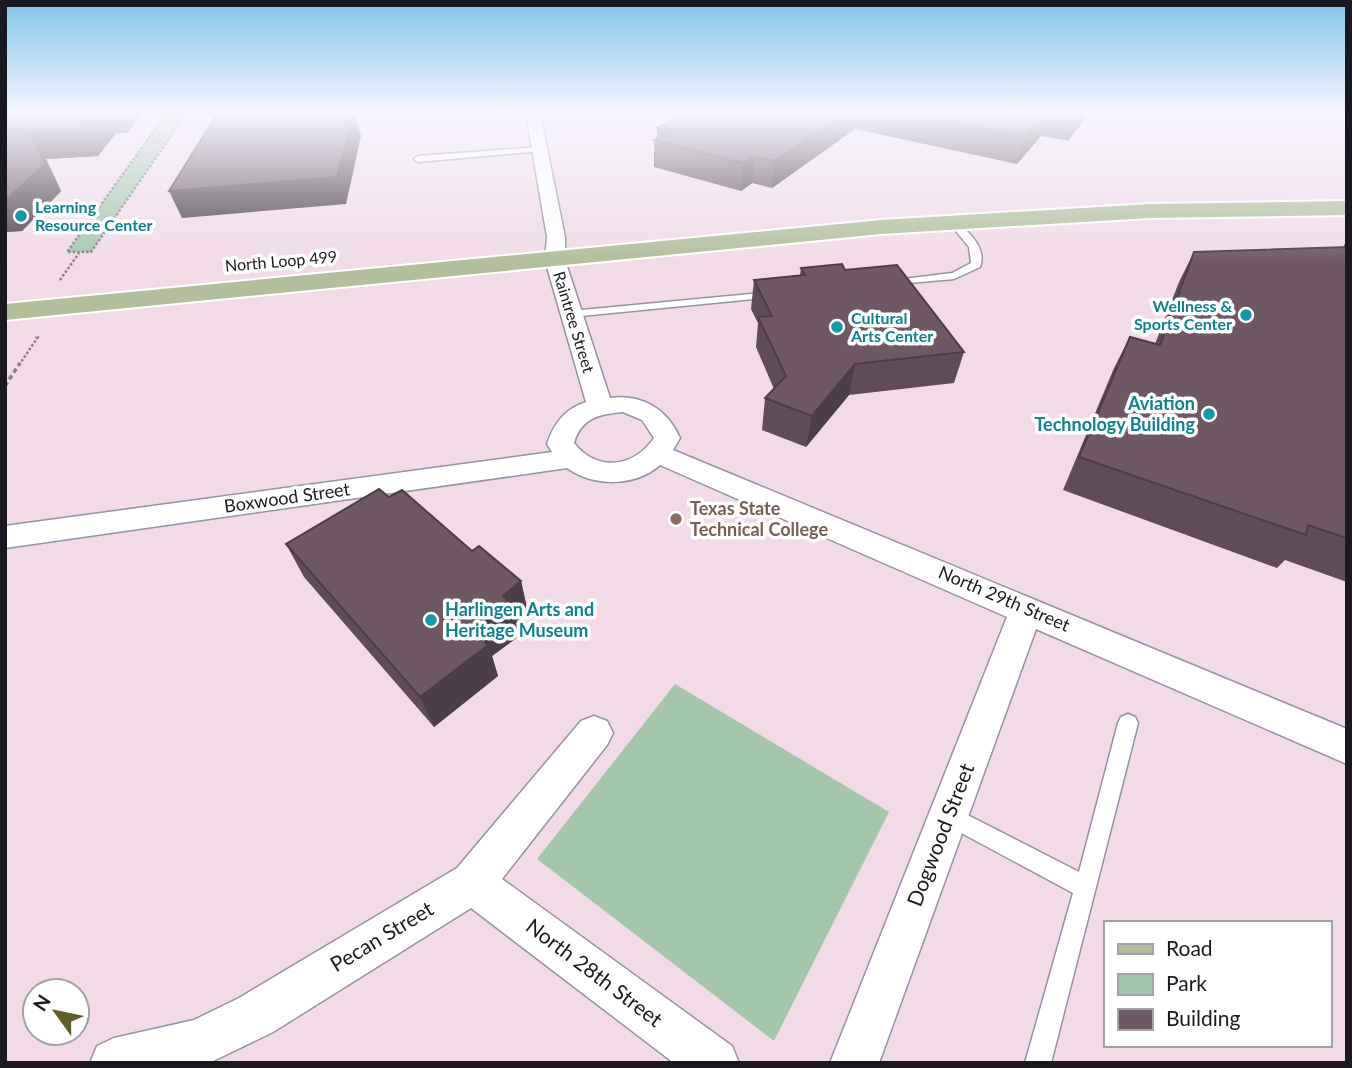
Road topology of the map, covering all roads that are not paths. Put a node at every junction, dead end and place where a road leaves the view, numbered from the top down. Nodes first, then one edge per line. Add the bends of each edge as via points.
1 (541, 164) edge
2 (1347, 190) edge
3 (1347, 208) edge
4 (954, 223) junction
5 (555, 248) junction
6 (279, 261) dead end
7 (872, 285) edge
8 (778, 294) edge
9 (5, 312) edge
10 (571, 314) junction
11 (600, 406) junction
12 (659, 454) junction
13 (569, 459) junction
14 (5, 537) edge
15 (1027, 608) junction
16 (1128, 723) dead end
17 (594, 733) dead end
18 (1347, 747) edge
19 (948, 815) junction
20 (472, 883) junction
21 (1086, 888) junction
22 (114, 1063) edge
23 (715, 1063) edge
24 (854, 1063) edge
25 (1038, 1063) edge

1 - 5 street, Raintree Street
2 - 5 main road via 1054,195 859,209
3 - 4 main road via 1150,211
4 - 5 main road
4 - 7 lane via 979,256 969,271 939,279
5 - 6 main road, North Loop 499
5 - 9 main road, North Loop 499
5 - 10 street, Raintree Street
8 - 10 lane
10 - 11 street, Raintree Street
11 - 12 street via 624,404 646,410 661,422 667,438
11 - 13 street via 578,414 564,428 561,444
12 - 13 street via 641,467 615,473 589,470
12 - 15 street, North 29th Street
13 - 14 street, Boxwood Street
15 - 18 street, North 29th Street
15 - 19 street, Dogwood Street
16 - 21 lane
17 - 20 street, Pecan Street
19 - 21 lane
19 - 24 street, Dogwood Street
20 - 22 street, Pecan Street via 256,1015 198,1043
20 - 23 street, North 28th Street
21 - 25 lane

